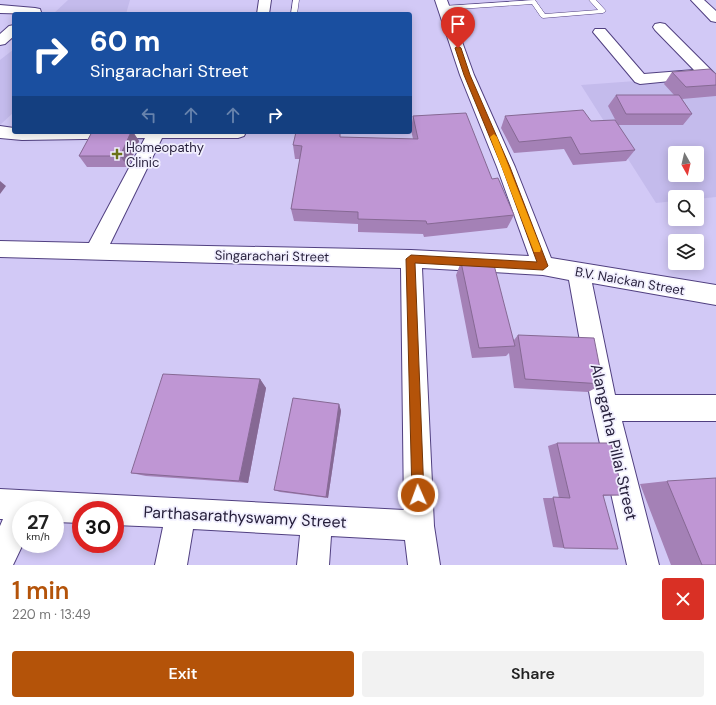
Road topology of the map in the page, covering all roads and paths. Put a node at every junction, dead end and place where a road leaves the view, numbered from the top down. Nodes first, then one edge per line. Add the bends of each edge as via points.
1 (265, 0) edge
2 (296, 0) edge
3 (592, 0) edge
4 (697, 0) edge
5 (532, 1) edge
6 (443, 4) edge
7 (0, 9) edge
8 (37, 10) edge
9 (263, 12) edge
10 (294, 12) edge
11 (716, 18) edge
12 (660, 27) dead end
13 (12, 31) edge
14 (600, 32) dead end
15 (0, 41) edge
16 (705, 74) junction
17 (716, 84) edge
18 (0, 132) edge
19 (12, 133) edge
20 (22, 134) edge
21 (156, 134) joint
22 (0, 249) edge
23 (95, 252) junction
24 (411, 259) junction
25 (543, 266) junction
26 (579, 272) junction
27 (716, 295) edge
28 (605, 408) junction
29 (716, 408) edge
30 (64, 510) edge
31 (181, 514) junction
32 (317, 521) junction
33 (12, 525) edge
34 (418, 526) junction
35 (0, 559) edge
36 (171, 565) edge
37 (314, 565) edge
38 (424, 565) edge
39 (642, 565) edge

1 - 9 street
2 - 10 lane
3 - 5 lane via 603,11 543,16
4 - 11 street
5 - 6 lane
6 - 25 street via 467,75 506,167
7 - 8 street
12 - 16 street
13 - 15 street
14 - 16 street via 640,79
16 - 17 street
18 - 19 street
20 - 21 street
21 - 23 street
22 - 23 street, Singarachari Street
23 - 24 street, Singarachari Street
24 - 25 street, Singarachari Street
24 - 34 street
25 - 26 street, B.V. Naickan Street
26 - 27 street, B.V. Naickan Street
26 - 28 street, Alangatha Pillai Street
28 - 29 street
28 - 39 street, Alangatha Pillai Street
30 - 31 street, Parthasarathyswamy Street
31 - 32 street, Parthasarathyswamy Street
31 - 36 street
32 - 34 street, Parthasarathyswamy Street
32 - 37 street
33 - 35 street
34 - 38 street

